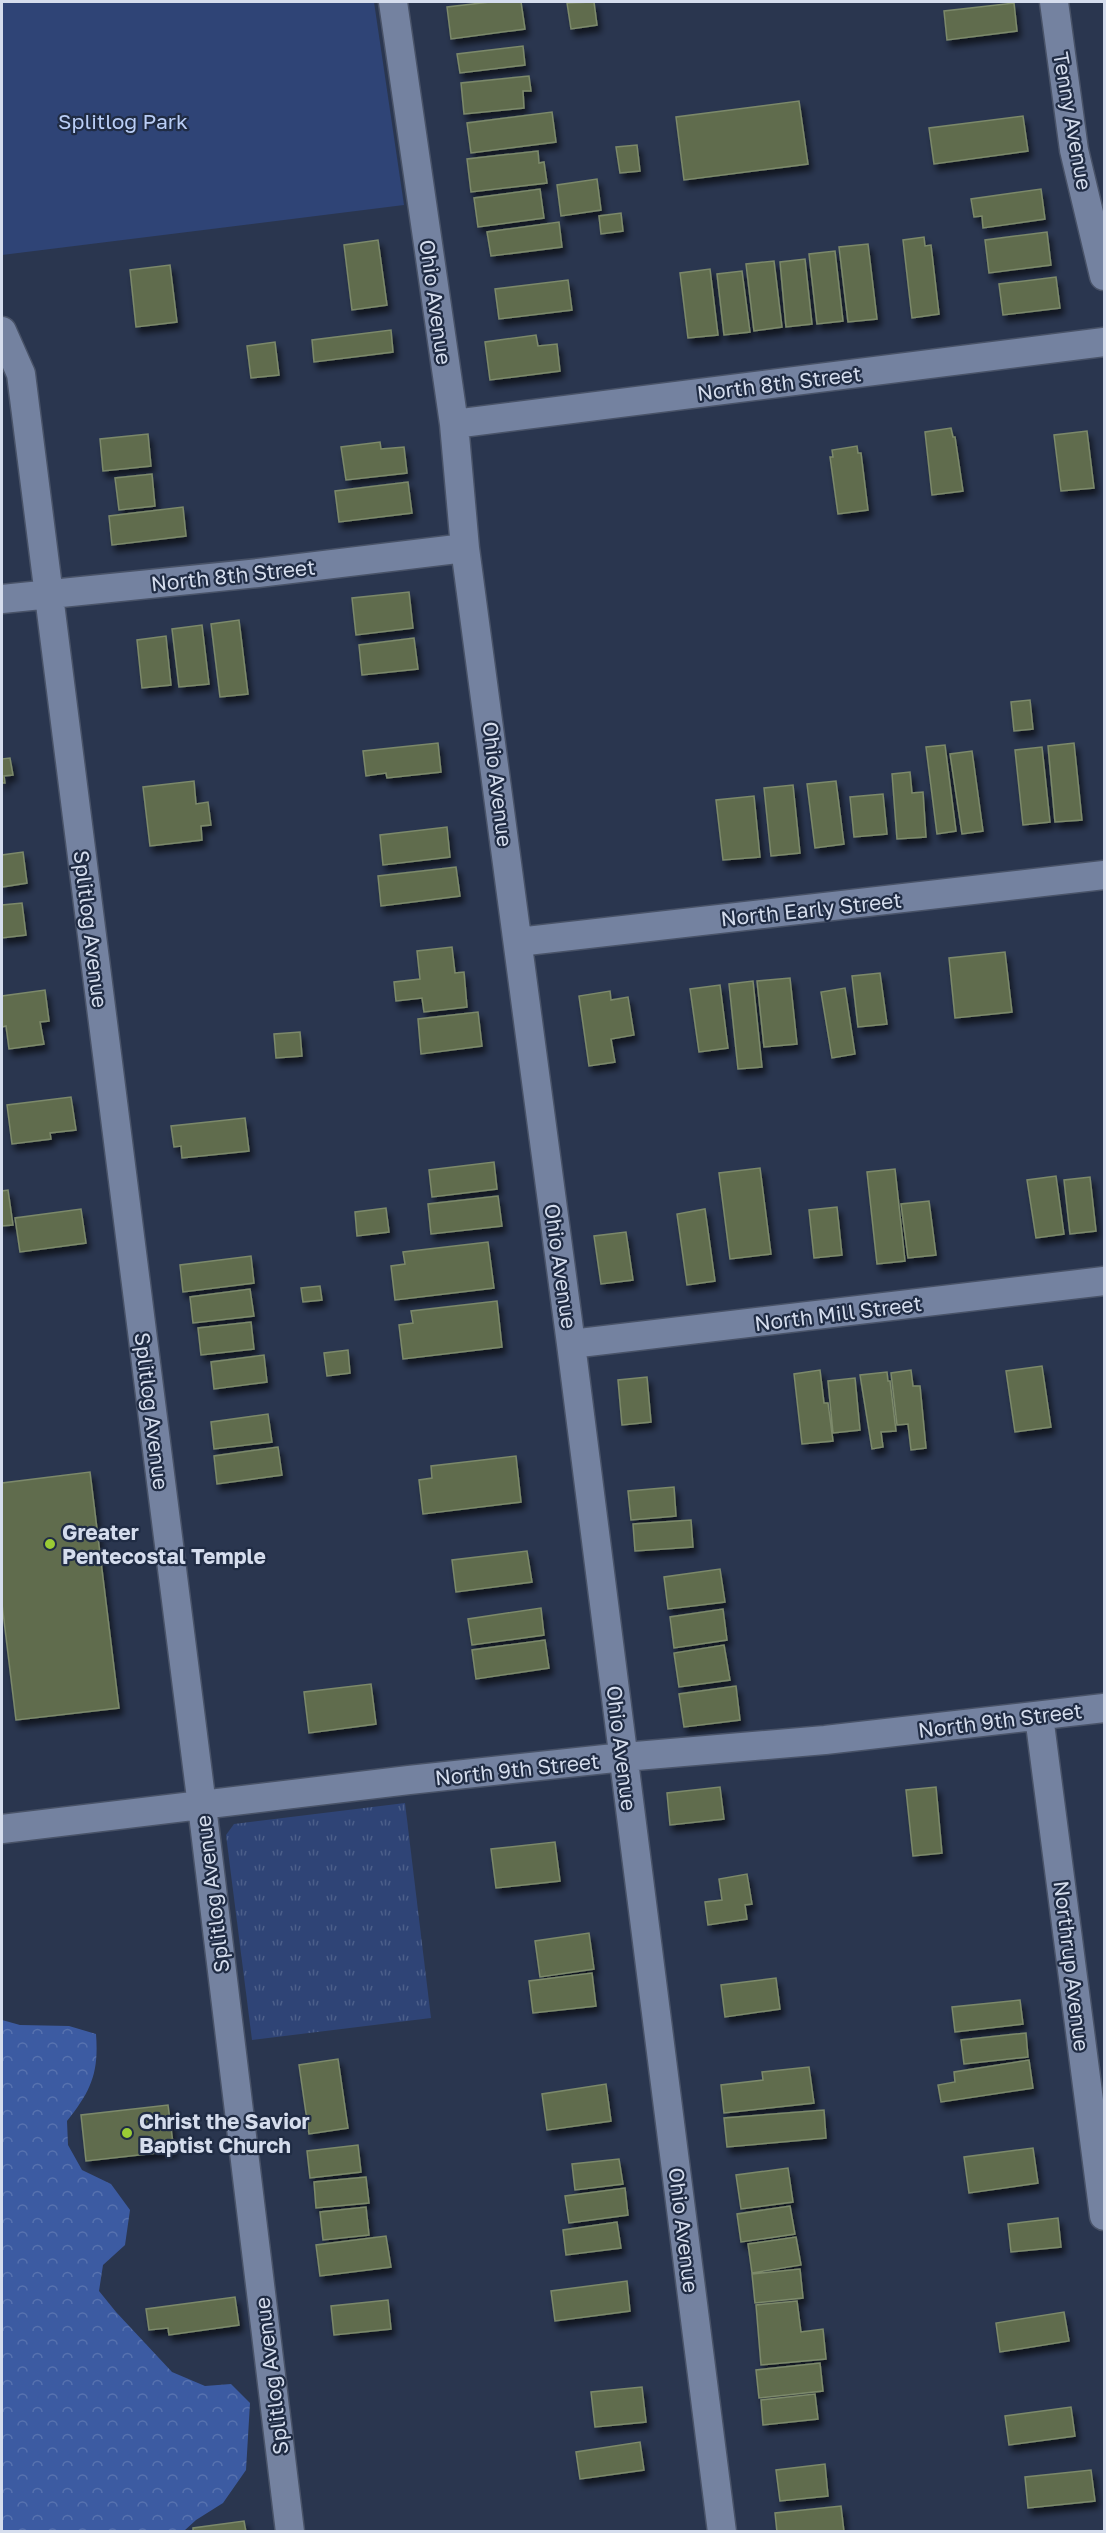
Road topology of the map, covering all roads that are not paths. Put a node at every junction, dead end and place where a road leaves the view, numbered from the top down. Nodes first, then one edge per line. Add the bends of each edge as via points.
1 (393, 2) edge
2 (1054, 2) edge
3 (1104, 276) edge
4 (2, 331) edge
5 (1104, 342) edge
6 (454, 424) junction
7 (465, 548) junction
8 (49, 593) junction
9 (2, 599) edge
10 (1104, 875) edge
11 (518, 942) junction
12 (1104, 1281) edge
13 (571, 1344) junction
14 (1104, 1708) edge
15 (1040, 1716) junction
16 (624, 1757) junction
17 (202, 1806) junction
18 (2, 1829) edge
19 (1104, 2216) edge
20 (290, 2532) edge
21 (722, 2532) edge

1 - 6 street, Ohio Avenue
2 - 3 street, Tenny Avenue via 1074,150
4 - 8 street, Splitlog Avenue via 21,374
5 - 6 street, North 8th Street
6 - 7 street, Ohio Avenue
7 - 8 street, North 8th Street
7 - 11 street, Ohio Avenue
8 - 9 street, North 8th Street
8 - 17 street, Splitlog Avenue
10 - 11 street, North Early Street
11 - 13 street, Ohio Avenue
12 - 13 street, North Mill Street
13 - 16 street, Ohio Avenue
14 - 15 street, North 9th Street
15 - 16 street, North 9th Street
15 - 19 street, Northrup Avenue
16 - 17 street, North 9th Street
16 - 21 street, Ohio Avenue
17 - 18 street, North 9th Street
17 - 20 street, Splitlog Avenue

